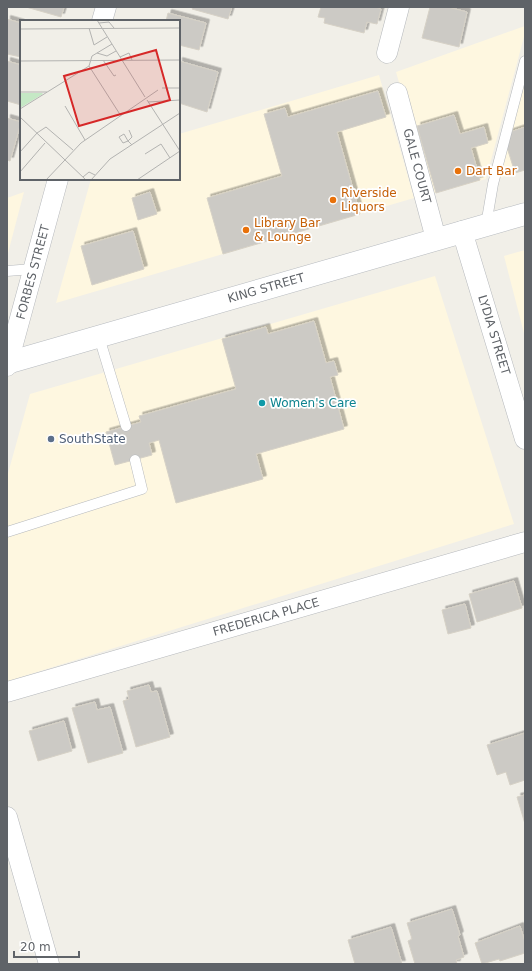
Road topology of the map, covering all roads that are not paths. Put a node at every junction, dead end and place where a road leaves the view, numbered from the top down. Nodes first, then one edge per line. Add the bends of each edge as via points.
1 (106, 7) edge
2 (399, 7) edge
3 (102, 20) edge
4 (387, 53) dead end
5 (525, 61) edge
6 (397, 93) dead end
7 (58, 180) edge
8 (525, 214) edge
9 (486, 224) junction
10 (462, 231) junction
11 (436, 239) junction
12 (33, 269) junction
13 (7, 271) edge
14 (99, 337) junction
15 (7, 364) edge
16 (126, 426) dead end
17 (525, 439) edge
18 (136, 460) dead end
19 (7, 532) edge
20 (525, 542) edge
21 (7, 692) edge
22 (7, 817) edge
23 (49, 964) edge

1 - 3 street
2 - 4 street
5 - 9 lane via 492,184
6 - 11 street, GALE COURT
7 - 12 street, FORBES STREET
8 - 9 main road, KING STREET
9 - 10 main road, KING STREET
10 - 11 main road, KING STREET
10 - 17 street, LYDIA STREET
11 - 14 main road, KING STREET
12 - 13 lane
12 - 15 street, FORBES STREET
14 - 15 main road, KING STREET
14 - 16 lane
18 - 19 lane via 142,489
20 - 21 street, FREDERICA PLACE
22 - 23 street

